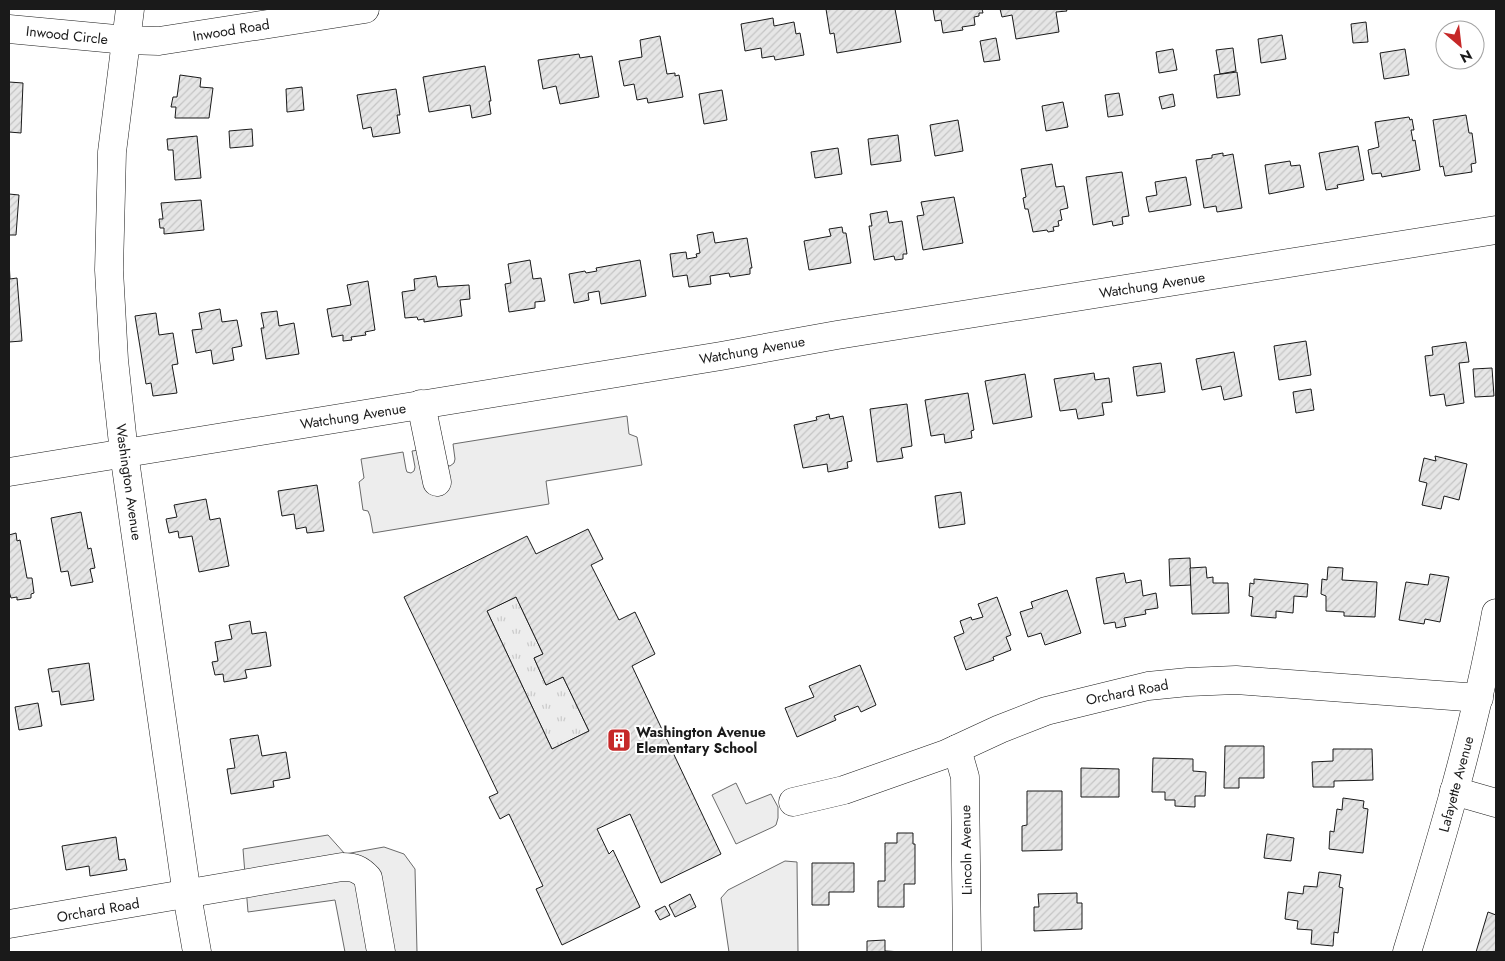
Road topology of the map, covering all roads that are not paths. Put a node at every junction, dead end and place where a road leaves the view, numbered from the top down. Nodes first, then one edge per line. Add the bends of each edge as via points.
1 (130, 9) edge
2 (365, 9) edge
3 (9, 29) edge
4 (126, 40) junction
5 (1496, 230) edge
6 (421, 404) junction
7 (124, 453) junction
8 (9, 472) edge
9 (437, 482) dead end
10 (1496, 613) edge
11 (1479, 698) junction
12 (957, 749) junction
13 (1454, 791) junction
14 (793, 802) dead end
15 (1496, 803) edge
16 (187, 895) junction
17 (9, 924) edge
18 (197, 952) edge
19 (381, 952) edge
20 (967, 952) edge
21 (1407, 952) edge

1 - 4 street, Washington Avenue
2 - 4 street, Inwood Road via 159,41
3 - 4 street, Inwood Circle
4 - 7 street, Washington Avenue via 112,152 109,270
5 - 6 street, Watchung Avenue
6 - 7 street, Watchung Avenue
6 - 9 street
7 - 8 street, Watchung Avenue
7 - 16 street, Washington Avenue
10 - 11 street, Lafayette Avenue
11 - 12 street, Orchard Road via 1236,680 1158,685 1046,711
11 - 13 street, Lafayette Avenue
12 - 14 street, Orchard Road via 844,790
12 - 20 street, Lincoln Avenue via 965,778
13 - 15 street
13 - 21 street, Lafayette Avenue
16 - 17 street, Orchard Road
16 - 18 street, Washington Avenue
16 - 19 street, Orchard Road via 353,867 368,878

